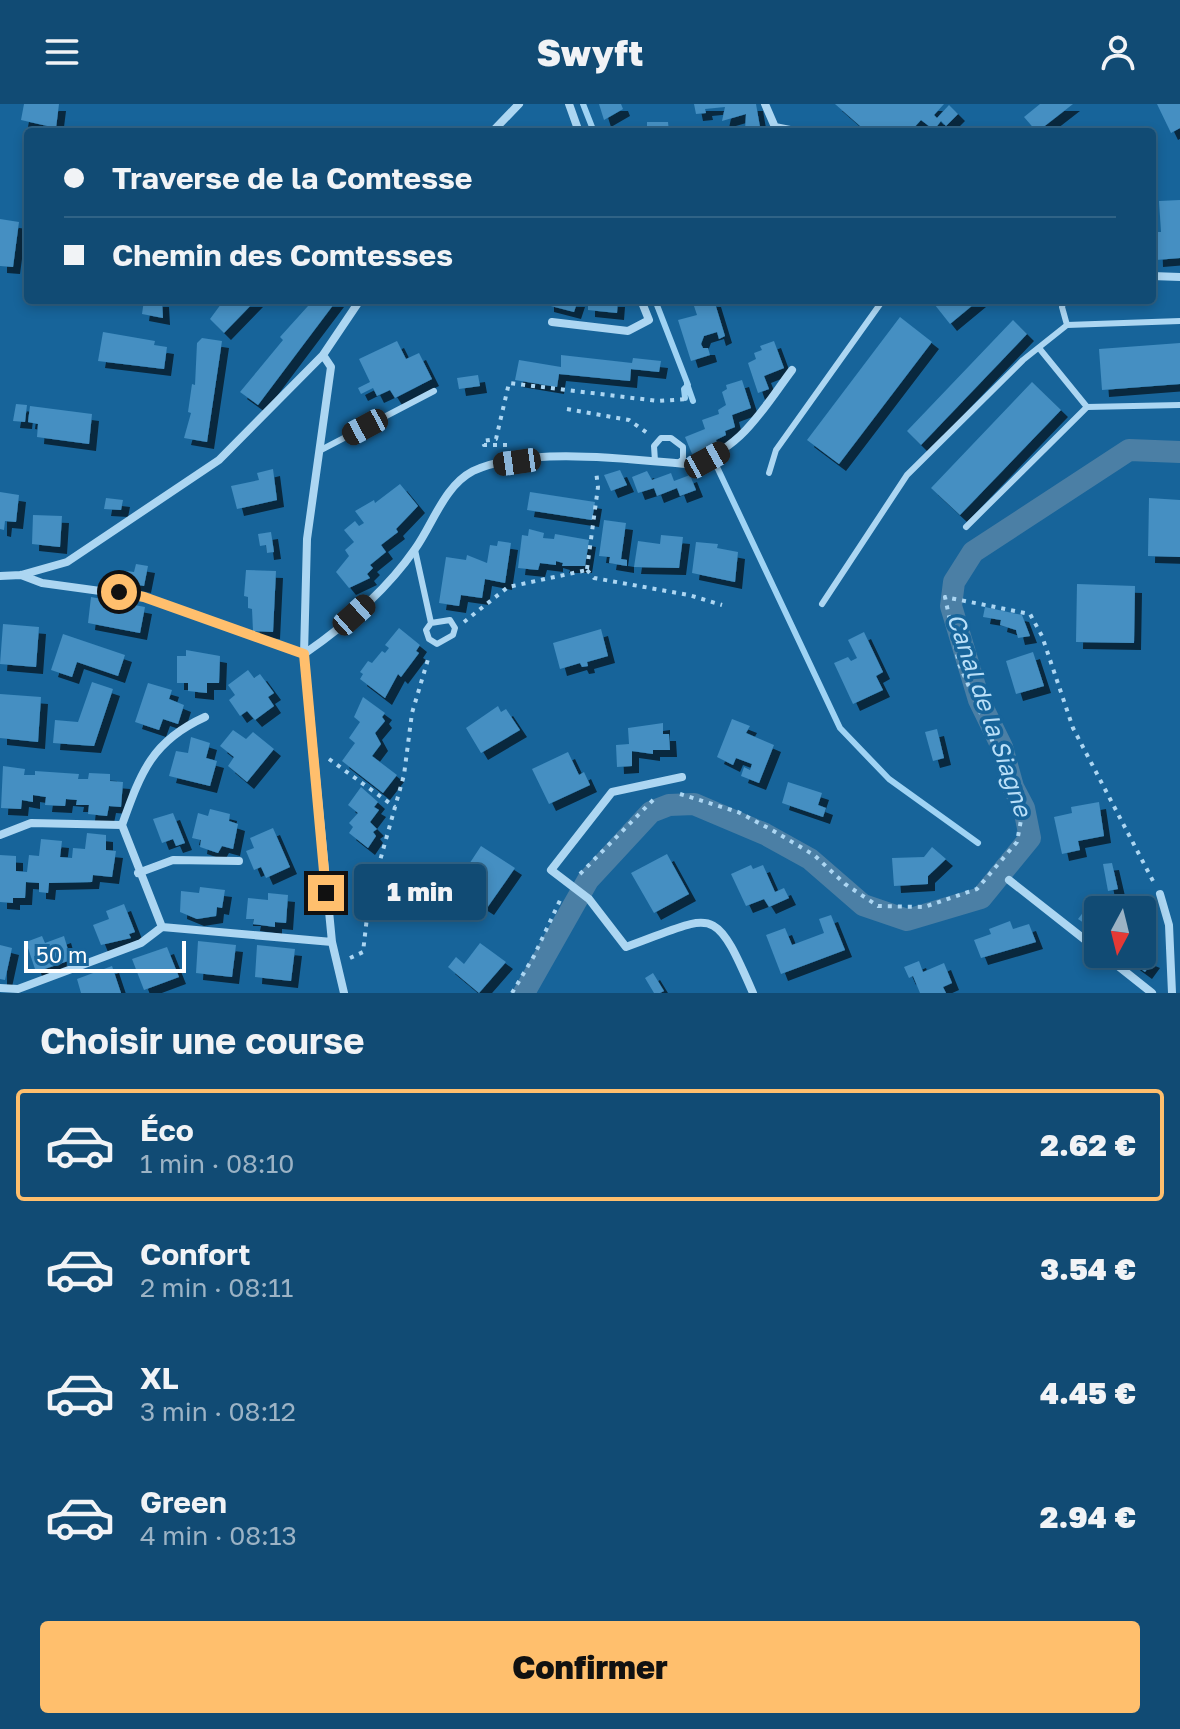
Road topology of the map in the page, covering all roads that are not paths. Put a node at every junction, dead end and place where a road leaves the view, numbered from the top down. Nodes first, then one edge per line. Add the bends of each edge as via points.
1 (519, 104) edge
2 (569, 104) edge
3 (765, 104) edge
4 (496, 128) edge
5 (578, 128) edge
6 (780, 128) edge
7 (1156, 276) edge
8 (1180, 277) edge
9 (357, 304) edge
10 (643, 304) edge
11 (880, 304) edge
12 (1063, 304) edge
13 (1180, 321) edge
14 (552, 322) dead end
15 (1067, 325) junction
16 (1039, 348) junction
17 (323, 355) junction
18 (792, 370) dead end
19 (434, 391) dead end
20 (1180, 405) edge
21 (1087, 407) junction
22 (319, 451) junction
23 (655, 461) junction
24 (678, 463) junction
25 (769, 473) dead end
26 (966, 527) dead end
27 (415, 550) junction
28 (21, 575) junction
29 (0, 576) edge
30 (822, 604) dead end
31 (431, 623) junction
32 (304, 654) junction
33 (205, 717) dead end
34 (682, 777) dead end
35 (122, 825) junction
36 (0, 835) edge
37 (239, 861) dead end
38 (138, 873) junction
39 (1009, 880) dead end
40 (1160, 894) road end
41 (162, 927) junction
42 (1084, 939) edge
43 (332, 942) junction
44 (1121, 968) edge
45 (0, 988) edge
46 (344, 993) edge
47 (753, 993) edge
48 (1152, 993) edge
49 (1172, 993) edge

1 - 4 street
2 - 5 street
3 - 6 street
7 - 8 street
9 - 17 street
10 - 14 street via 649,320 628,331
11 - 25 lane via 776,450
12 - 15 lane
13 - 15 lane
15 - 16 lane
16 - 21 lane
16 - 30 lane via 907,475
17 - 22 street via 331,367
17 - 28 street via 219,460 67,562
18 - 24 street via 732,446 707,460
19 - 22 lane
20 - 21 lane
21 - 26 lane
22 - 32 street via 307,539
23 - 24 street
23 - 24 lane via 661,438 679,441 684,453
23 - 27 street via 547,457 473,472 448,495
27 - 31 lane
27 - 32 street via 372,599
28 - 29 street
28 - 32 street via 42,583 144,597
31 - 31 lane via 426,630 435,643 445,642 455,628 450,620
32 - 43 street
33 - 35 street via 169,737 149,760
34 - 47 street via 612,792 551,870 589,899 626,947 700,920 715,925 729,938
35 - 36 street via 31,823
35 - 38 street
37 - 38 street via 173,860
38 - 41 street
39 - 42 street
40 - 49 street via 1169,925
41 - 43 street
41 - 45 street via 127,949 18,989
43 - 46 street
44 - 48 street

